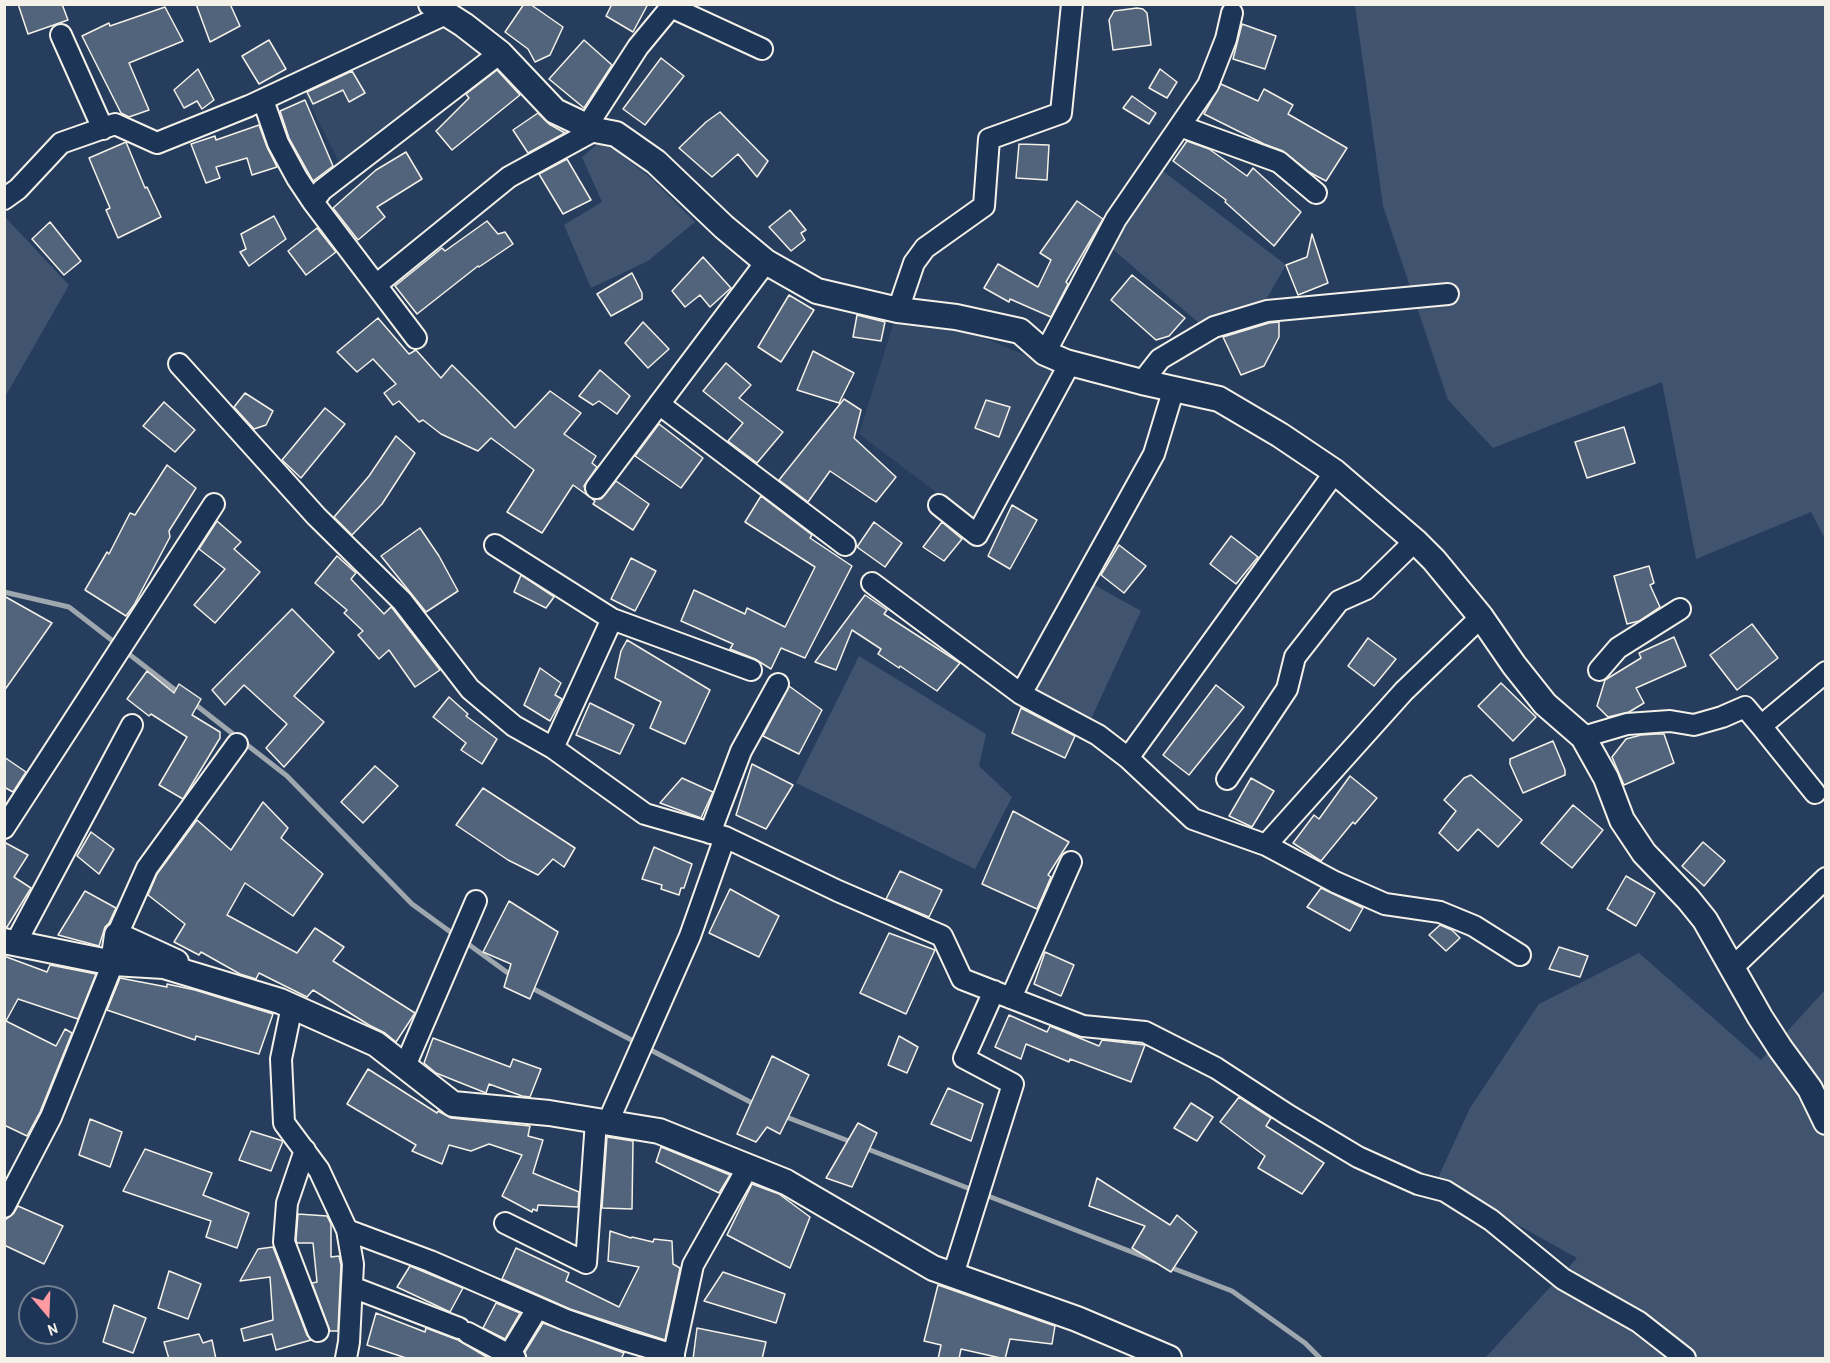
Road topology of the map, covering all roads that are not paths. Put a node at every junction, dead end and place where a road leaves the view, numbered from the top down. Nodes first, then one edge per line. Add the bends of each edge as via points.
1 (1072, 4) edge
2 (438, 9) edge
3 (1232, 14) dead end
4 (61, 35) dead end
5 (762, 49) dead end
6 (500, 53) junction
7 (263, 100) junction
8 (1180, 126) junction
9 (591, 128) junction
10 (103, 129) junction
11 (1316, 193) dead end
12 (4, 199) edge
13 (313, 201) junction
14 (766, 262) junction
15 (376, 285) junction
16 (1448, 294) dead end
17 (898, 310) junction
18 (416, 338) dead end
19 (1045, 353) junction
20 (1070, 363) junction
21 (179, 364) dead end
22 (1142, 382) junction
23 (1169, 388) junction
24 (659, 404) junction
25 (1335, 472) junction
26 (596, 488) dead end
27 (214, 504) dead end
28 (939, 505) dead end
29 (1415, 541) junction
30 (845, 544) dead end
31 (495, 545) dead end
32 (872, 583) dead end
33 (1680, 609) dead end
34 (1481, 617) junction
35 (612, 620) junction
36 (751, 670) dead end
37 (1599, 670) dead end
38 (1826, 672) edge
39 (778, 684) dead end
40 (1021, 694) junction
41 (132, 724) dead end
42 (1761, 726) junction
43 (1583, 737) junction
44 (237, 744) dead end
45 (553, 748) junction
46 (1128, 758) junction
47 (1227, 779) dead end
48 (1815, 794) dead end
49 (4, 828) edge
50 (718, 835) junction
51 (1266, 845) junction
52 (1071, 861) dead end
53 (1826, 878) edge
54 (476, 901) dead end
55 (117, 935) junction
56 (10, 942) edge
57 (1520, 955) dead end
58 (113, 963) junction
59 (1732, 968) junction
60 (222, 982) junction
61 (1002, 994) junction
62 (292, 1006) junction
63 (405, 1066) junction
64 (602, 1121) junction
65 (1826, 1122) edge
66 (304, 1150) junction
67 (748, 1167) junction
68 (4, 1207) edge
69 (505, 1223) dead end
70 (347, 1230) junction
71 (953, 1275) junction
72 (352, 1287) junction
73 (537, 1309) junction
74 (318, 1331) dead end
75 (512, 1357) edge
76 (673, 1357) edge
77 (346, 1359) edge
78 (1169, 1359) edge
79 (1685, 1359) edge

1 - 17 street via 1060,113 988,139 984,206 925,248 914,263
2 - 6 street
2 - 7 street
3 - 8 street via 1208,85
4 - 10 street
5 - 9 street via 671,7 638,47
6 - 9 street via 555,111
6 - 13 street via 322,190
7 - 10 street via 156,142 115,124
7 - 13 street via 278,143
8 - 11 street via 1279,162
8 - 19 street via 1116,219
9 - 14 street via 616,134 656,162
9 - 15 street via 509,177
10 - 12 street via 61,143
13 - 15 street
14 - 17 street via 817,291
14 - 24 street
15 - 18 street
16 - 22 street via 1267,311 1214,327 1160,359
17 - 19 street via 956,316 1020,331
19 - 20 street
20 - 22 street
20 - 28 street via 977,535
21 - 45 street via 316,516 402,601 470,688 514,726
22 - 23 street
23 - 25 street via 1219,399
23 - 40 street via 1171,398 1154,454
24 - 26 street
24 - 30 street
25 - 29 street
25 - 46 street
27 - 49 street
29 - 34 street
29 - 47 street via 1366,589 1338,601 1295,657 1287,689
31 - 35 street
32 - 40 street
33 - 37 street via 1618,648
34 - 43 street via 1545,704
34 - 51 street via 1404,691
35 - 36 street
35 - 45 street
38 - 42 street
39 - 50 street via 741,751
40 - 46 street via 1098,735
41 - 56 street
42 - 43 street via 1745,707 1694,725 1670,721 1627,724
42 - 48 street
43 - 59 street via 1623,820 1644,853 1705,920
44 - 55 street via 147,868
45 - 50 street via 645,814
46 - 51 street via 1194,819
50 - 61 street via 942,936 962,979
50 - 64 street via 690,936
51 - 57 street via 1385,904 1440,912 1474,926
52 - 61 street
53 - 59 street
54 - 63 street
55 - 58 street
55 - 60 street
56 - 58 street
58 - 60 street via 165,966
58 - 68 street via 51,1117
59 - 65 street via 1780,1048 1810,1089
60 - 62 street
61 - 71 street via 964,1058 1013,1084
61 - 79 street via 1083,1026 1145,1032 1216,1068 1358,1157 1418,1184 1444,1191 1491,1220 1563,1279 1639,1322
62 - 63 street via 376,1044
62 - 66 street via 281,1059 284,1123
63 - 64 street via 453,1104
64 - 67 street via 659,1131
64 - 69 street via 586,1263
66 - 70 street via 319,1170
66 - 74 street via 287,1203 284,1242
67 - 71 street via 786,1182 933,1268
67 - 76 street via 693,1265
70 - 72 street via 353,1264
70 - 73 street
71 - 78 street via 1077,1319
72 - 75 street via 464,1330
72 - 77 street
73 - 75 street
73 - 76 street

